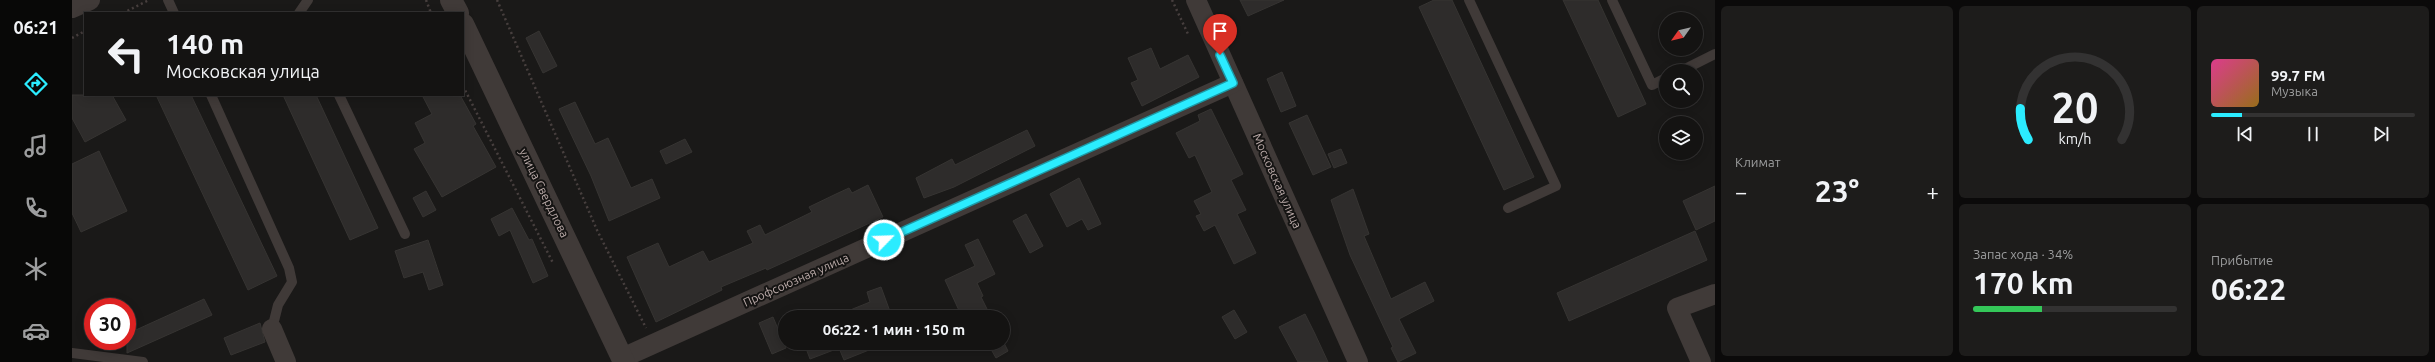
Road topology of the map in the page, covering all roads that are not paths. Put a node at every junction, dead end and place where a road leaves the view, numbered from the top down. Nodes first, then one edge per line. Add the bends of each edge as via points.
1 (90, 0) edge
2 (168, 0) edge
3 (308, 0) edge
4 (451, 0) edge
5 (1196, 0) edge
6 (1469, 0) edge
7 (1612, 0) edge
8 (72, 8) edge
9 (174, 12) edge
10 (301, 12) edge
11 (457, 12) edge
12 (464, 26) edge
13 (1715, 54) edge
14 (1695, 64) edge
15 (1659, 82) edge
16 (1233, 83) junction
17 (211, 96) edge
18 (339, 96) edge
19 (1508, 208) dead end
20 (405, 234) dead end
21 (1715, 294) edge
22 (272, 329) joint
23 (72, 353) edge
24 (623, 360) edge
25 (144, 362) edge
26 (286, 362) edge
27 (1358, 362) edge
28 (1701, 362) edge

1 - 8 street
2 - 9 lane
3 - 10 lane
4 - 11 street
5 - 16 street, Московская улица
6 - 19 lane via 1556,186
7 - 15 lane via 1652,85
12 - 24 street, улица Свердлова
13 - 14 lane
16 - 24 street, Профсоюзная улица
16 - 27 street, Московская улица
17 - 22 lane via 289,268 292,282 278,305
18 - 20 lane
21 - 28 street via 1677,308
22 - 26 street
23 - 25 lane

